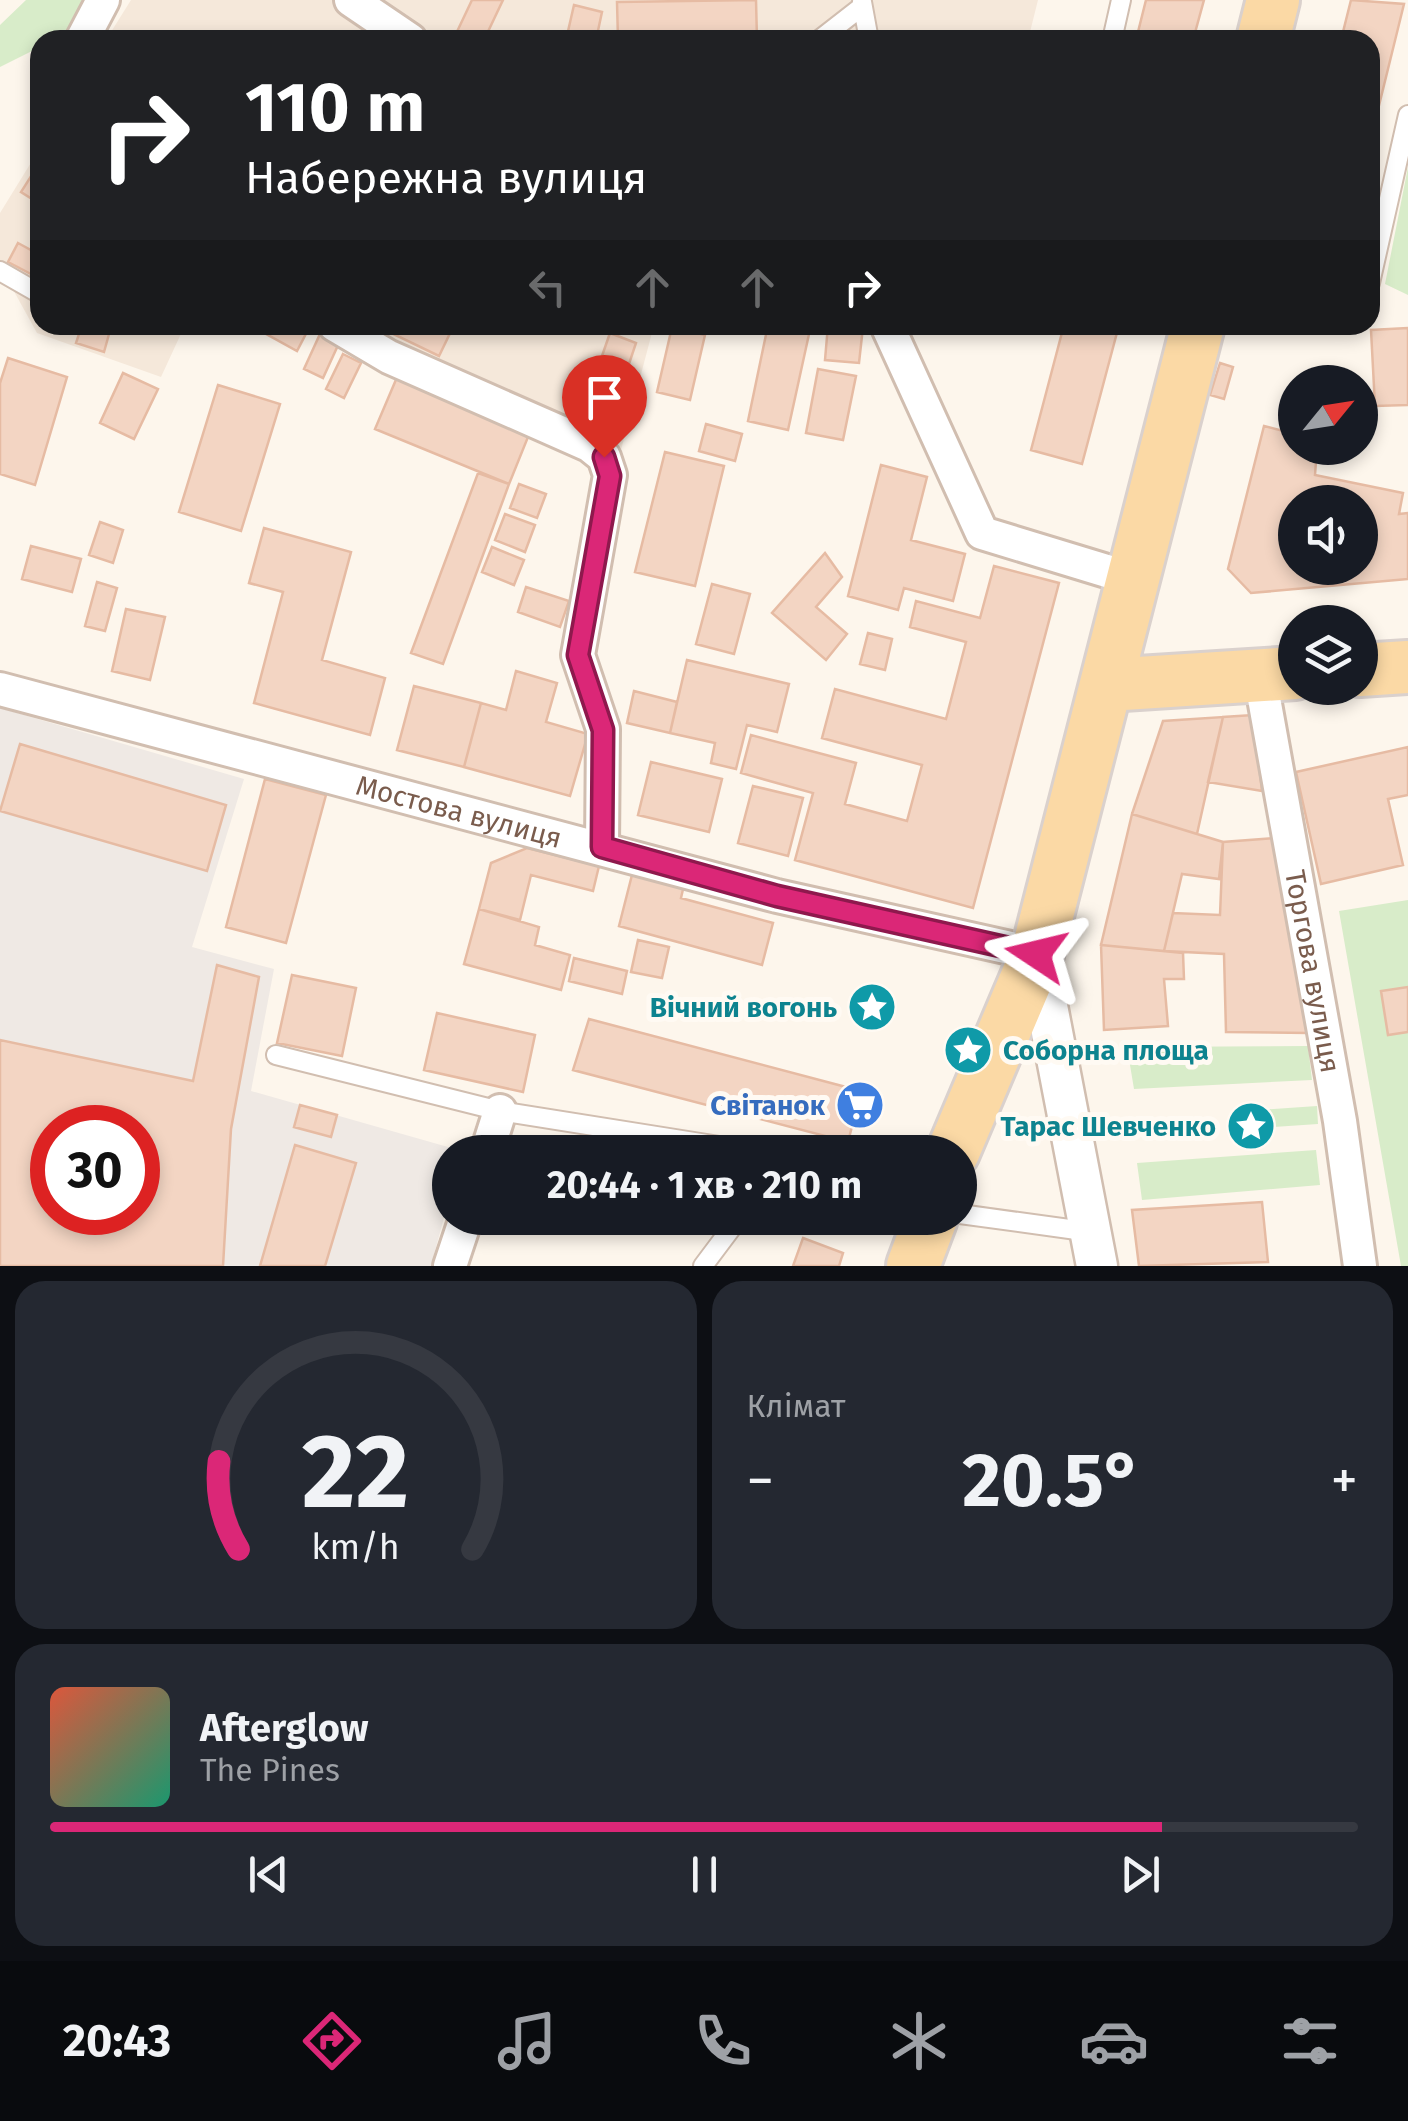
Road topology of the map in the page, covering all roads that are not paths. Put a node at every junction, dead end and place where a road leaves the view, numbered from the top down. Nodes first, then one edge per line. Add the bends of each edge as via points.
1 (104, 0) edge
2 (351, 0) edge
3 (1121, 0) edge
4 (1272, 0) edge
5 (861, 4) edge
6 (88, 30) edge
7 (395, 30) edge
8 (831, 30) edge
9 (867, 30) edge
10 (1114, 30) edge
11 (1266, 30) edge
12 (1408, 116) edge
13 (1380, 240) edge
14 (0, 271) edge
15 (30, 288) edge
16 (352, 335) edge
17 (892, 335) edge
18 (1201, 335) edge
19 (1133, 579) junction
20 (1408, 667) edge
21 (1378, 669) edge
22 (1277, 674) edge
23 (1107, 685) junction
24 (0, 689) edge
25 (602, 847) junction
26 (1036, 954) junction
27 (276, 1055) dead end
28 (500, 1111) junction
29 (492, 1135) edge
30 (651, 1135) edge
31 (961, 1135) edge
32 (977, 1218) edge
33 (460, 1235) edge
34 (726, 1235) edge
35 (925, 1235) edge
36 (1094, 1249) edge
37 (450, 1266) edge
38 (703, 1266) edge
39 (913, 1266) edge
40 (1360, 1266) edge

1 - 6 street
2 - 7 street
3 - 10 lane
4 - 11 main road
5 - 8 lane
5 - 9 lane
12 - 13 lane
14 - 15 lane
16 - 25 street via 604,457 610,476 578,655 603,730
17 - 19 street via 982,533
18 - 19 main road
19 - 23 main road
20 - 21 main road
22 - 23 main road
22 - 40 street, Торгова вулиця
23 - 26 main road
24 - 25 street, Мостова вулиця
25 - 26 street, Мостова вулиця via 777,896
26 - 31 main road
26 - 36 street
27 - 28 lane
28 - 29 street
28 - 30 lane
32 - 36 lane
33 - 37 street
34 - 38 lane
35 - 39 main road

